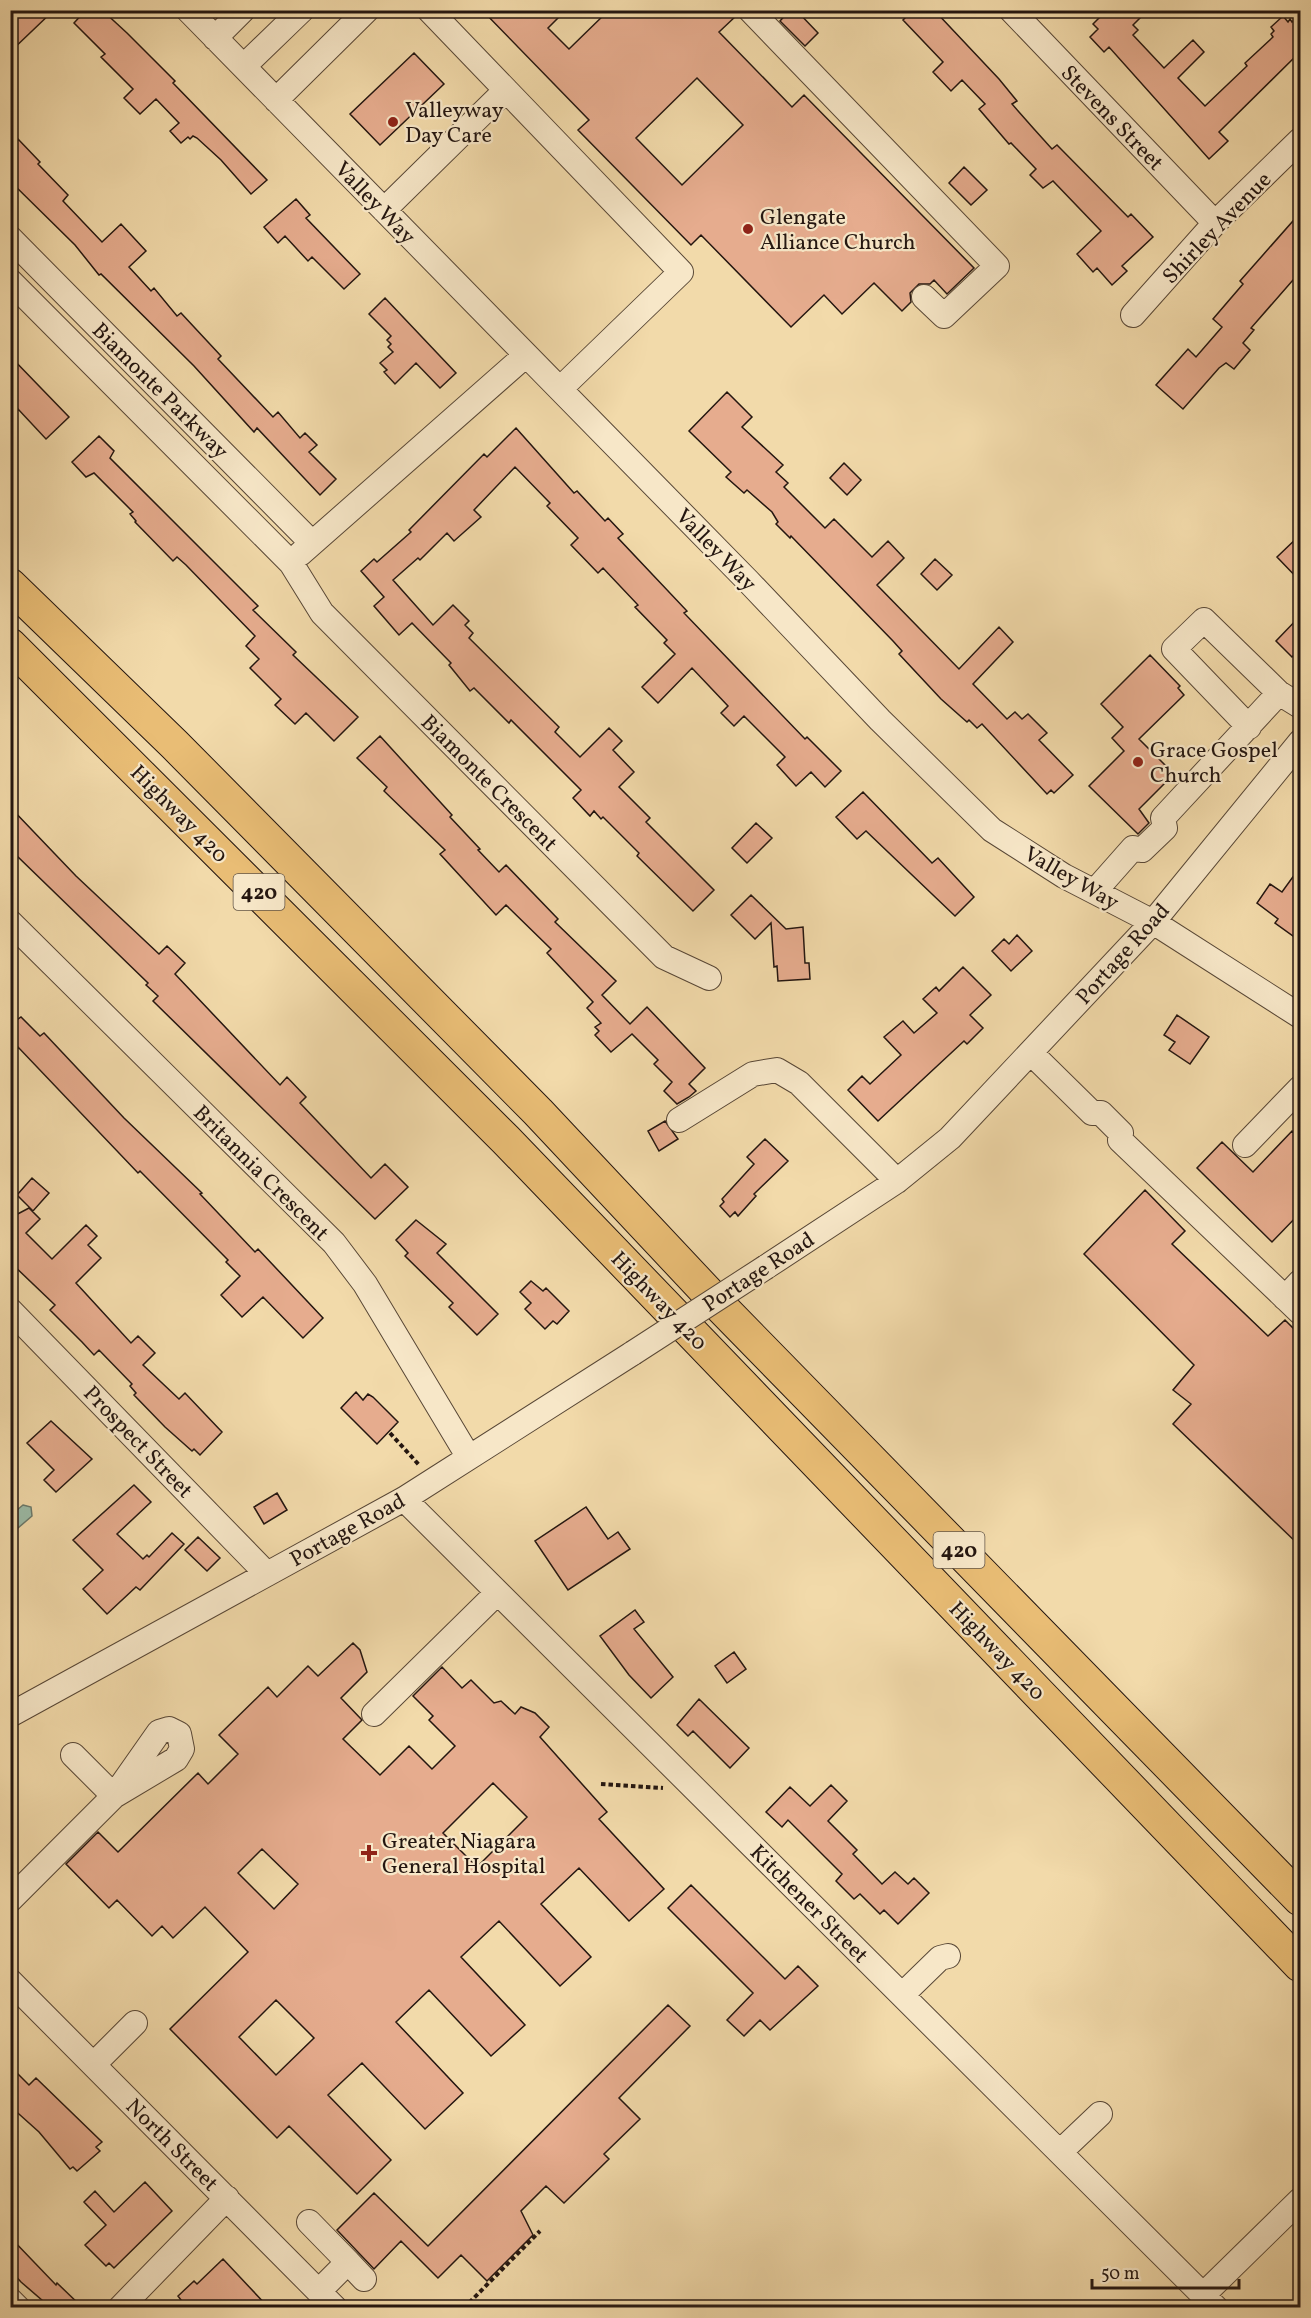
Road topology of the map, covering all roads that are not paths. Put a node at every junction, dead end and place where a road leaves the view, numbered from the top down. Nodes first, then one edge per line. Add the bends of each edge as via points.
1 (188, 10) edge
2 (243, 10) edge
3 (302, 10) edge
4 (367, 10) edge
5 (429, 10) edge
6 (750, 10) edge
7 (1021, 14) edge
8 (215, 38) junction
9 (244, 66) junction
10 (506, 90) junction
11 (276, 100) junction
12 (1300, 140) edge
13 (384, 210) junction
14 (1215, 223) junction
15 (10, 238) edge
16 (10, 281) edge
17 (924, 297) dead end
18 (1133, 315) dead end
19 (526, 355) junction
20 (560, 389) junction
21 (312, 543) junction
22 (291, 563) junction
23 (10, 585) edge
24 (10, 645) edge
25 (1279, 693) junction
26 (1300, 706) edge
27 (1249, 727) junction
28 (1300, 742) edge
29 (1095, 891) junction
30 (1153, 921) junction
31 (10, 922) edge
32 (710, 978) dead end
33 (1300, 1017) edge
34 (1031, 1053) junction
35 (1300, 1088) edge
36 (679, 1120) dead end
37 (1245, 1145) dead end
38 (897, 1181) junction
39 (1295, 1297) edge
40 (10, 1310) edge
41 (468, 1456) junction
42 (404, 1498) junction
43 (267, 1574) junction
44 (497, 1593) junction
45 (374, 1714) dead end
46 (10, 1715) edge
47 (73, 1755) dead end
48 (1204, 1798) junction
49 (1300, 1882) edge
50 (1300, 1899) edge
51 (10, 1900) edge
52 (951, 1960) dead end
53 (1300, 1965) edge
54 (10, 1981) edge
55 (907, 2000) junction
56 (135, 2024) dead end
57 (94, 2064) junction
58 (1100, 2114) dead end
59 (1060, 2152) junction
60 (227, 2198) junction
61 (1300, 2200) edge
62 (309, 2223) dead end
63 (327, 2299) edge
64 (10, 2300) edge
65 (1210, 2301) edge
66 (18, 2307) edge
67 (120, 2307) edge

1 - 8 street, Valley Way
2 - 8 street
3 - 9 street
4 - 11 street
5 - 10 street
6 - 17 street via 997,266 944,316
7 - 14 street, Stevens Street
8 - 9 street, Valley Way
9 - 11 street, Valley Way
10 - 13 street
10 - 20 street via 681,272
11 - 13 street, Valley Way
12 - 14 street, Shirley Avenue
13 - 19 street, Valley Way
14 - 18 street, Shirley Avenue
15 - 21 street, Biamonte Parkway
16 - 22 street, Biamonte Parkway
19 - 20 street, Valley Way
19 - 21 street
20 - 29 street, Valley Way via 880,720 992,830
21 - 22 street
22 - 32 street, Biamonte Crescent via 322,613 664,957
23 - 48 highway, Highway 420 / 420 via 175,745 495,1070 762,1349
24 - 53 highway, Highway 420 / 420 via 506,1140
25 - 26 street
25 - 27 street
25 - 27 street via 1204,620 1174,649
27 - 29 street
28 - 30 street, Portage Road
29 - 30 street, Valley Way
30 - 33 street, Valley Way
30 - 34 street, Portage Road
31 - 41 street, Britannia Crescent via 334,1243 365,1284
34 - 38 street, Portage Road via 950,1138
34 - 39 street via 1092,1113 1101,1113 1121,1133 1120,1140
35 - 37 street
36 - 38 street via 753,1074 777,1070 799,1083
38 - 41 street, Portage Road, bridge
40 - 43 street, Prospect Street
41 - 42 street, Portage Road
42 - 43 street, Portage Road
42 - 44 street, Kitchener Street
43 - 46 street, Portage Road
44 - 45 street
44 - 55 street, Kitchener Street
47 - 51 street via 114,1796
48 - 49 street
48 - 50 highway, Highway 420 / 420
52 - 55 street via 940,1958
54 - 57 street, North Street
55 - 59 street, Kitchener Street
56 - 57 street
57 - 60 street, North Street
58 - 59 street
59 - 65 street, Kitchener Street
60 - 63 street, North Street
60 - 67 street
61 - 65 street
62 - 63 street via 356,2270
64 - 66 street

